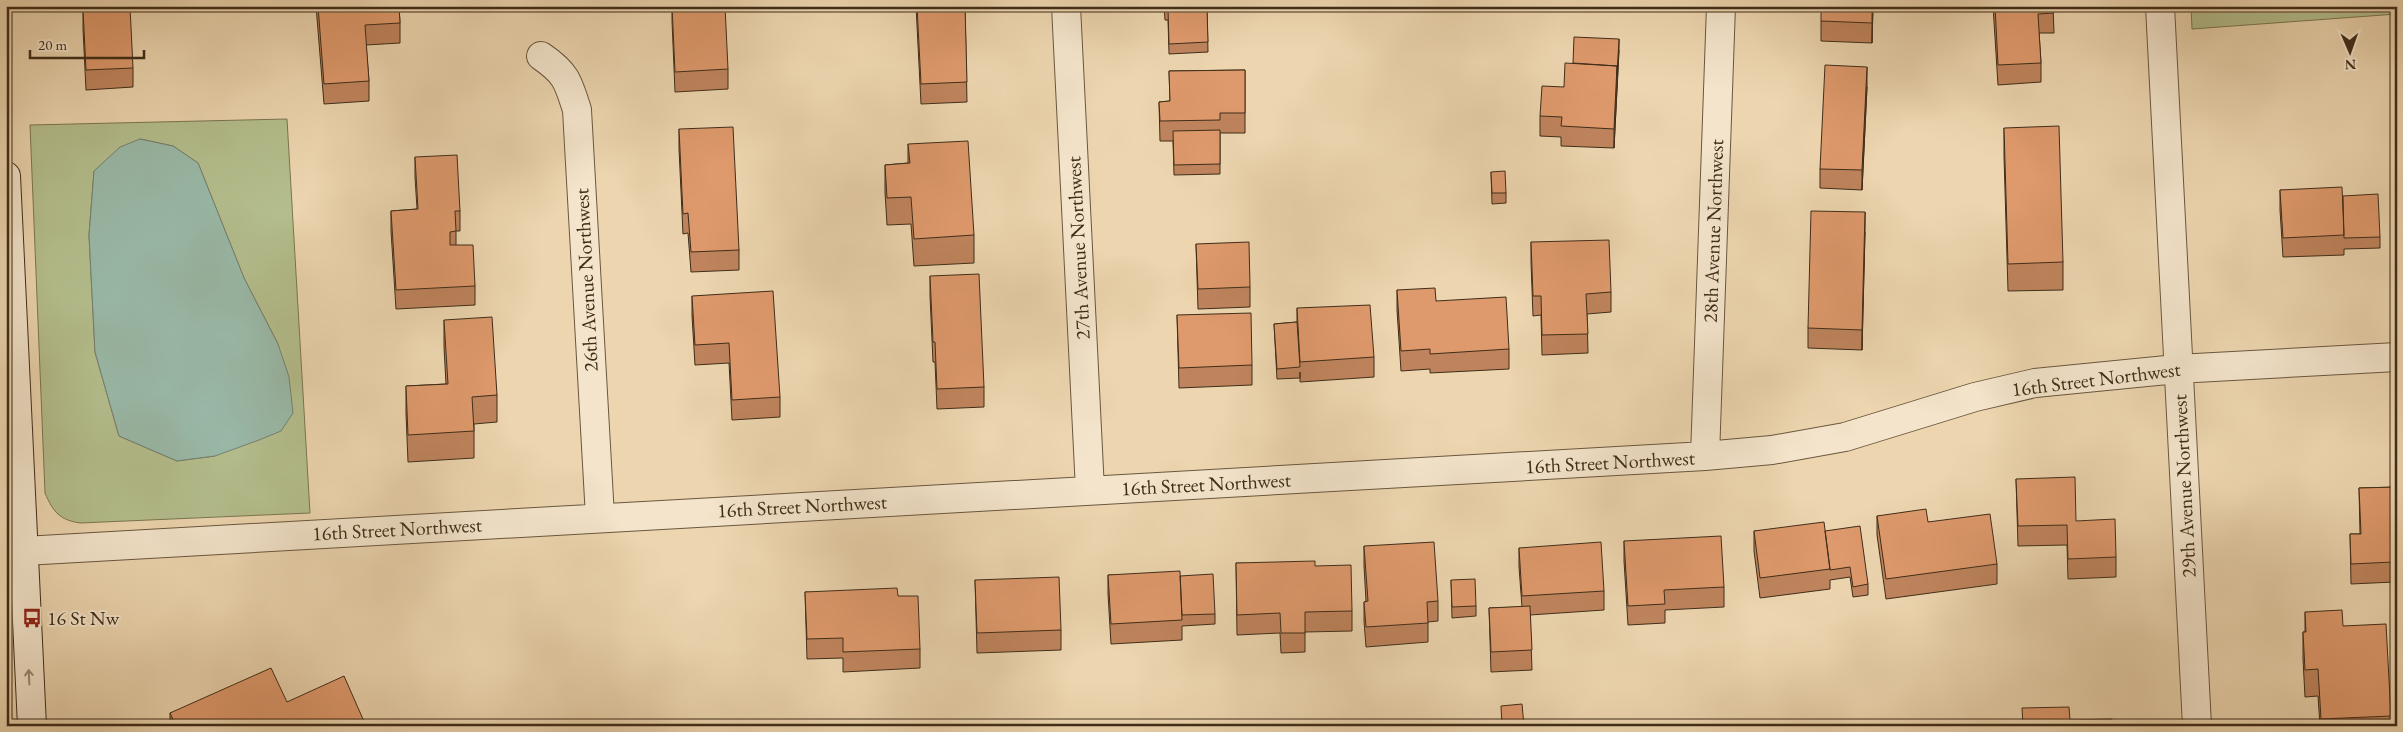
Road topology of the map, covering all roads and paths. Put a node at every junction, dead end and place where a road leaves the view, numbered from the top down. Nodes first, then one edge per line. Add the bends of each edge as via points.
1 (1066, 6) edge
2 (1721, 6) edge
3 (2160, 6) edge
4 (541, 56) dead end
5 (6, 176) edge
6 (2397, 356) edge
7 (2178, 369) junction
8 (1705, 456) junction
9 (1090, 490) junction
10 (600, 517) junction
11 (14, 552) edge
12 (32, 726) edge
13 (2197, 726) edge

1 - 9 street, 27th Avenue Northwest
2 - 8 street, 28th Avenue Northwest
3 - 7 street, 29th Avenue Northwest
4 - 10 street, 26th Avenue Northwest via 560,69 577,110
5 - 11 street
6 - 7 street, 16th Street Northwest
7 - 8 street, 16th Street Northwest via 2035,382 1966,399 1845,437 1772,450
7 - 13 street, 29th Avenue Northwest
8 - 9 street, 16th Street Northwest
9 - 10 street, 16th Street Northwest
10 - 11 street, 16th Street Northwest
12 -> 11 street

